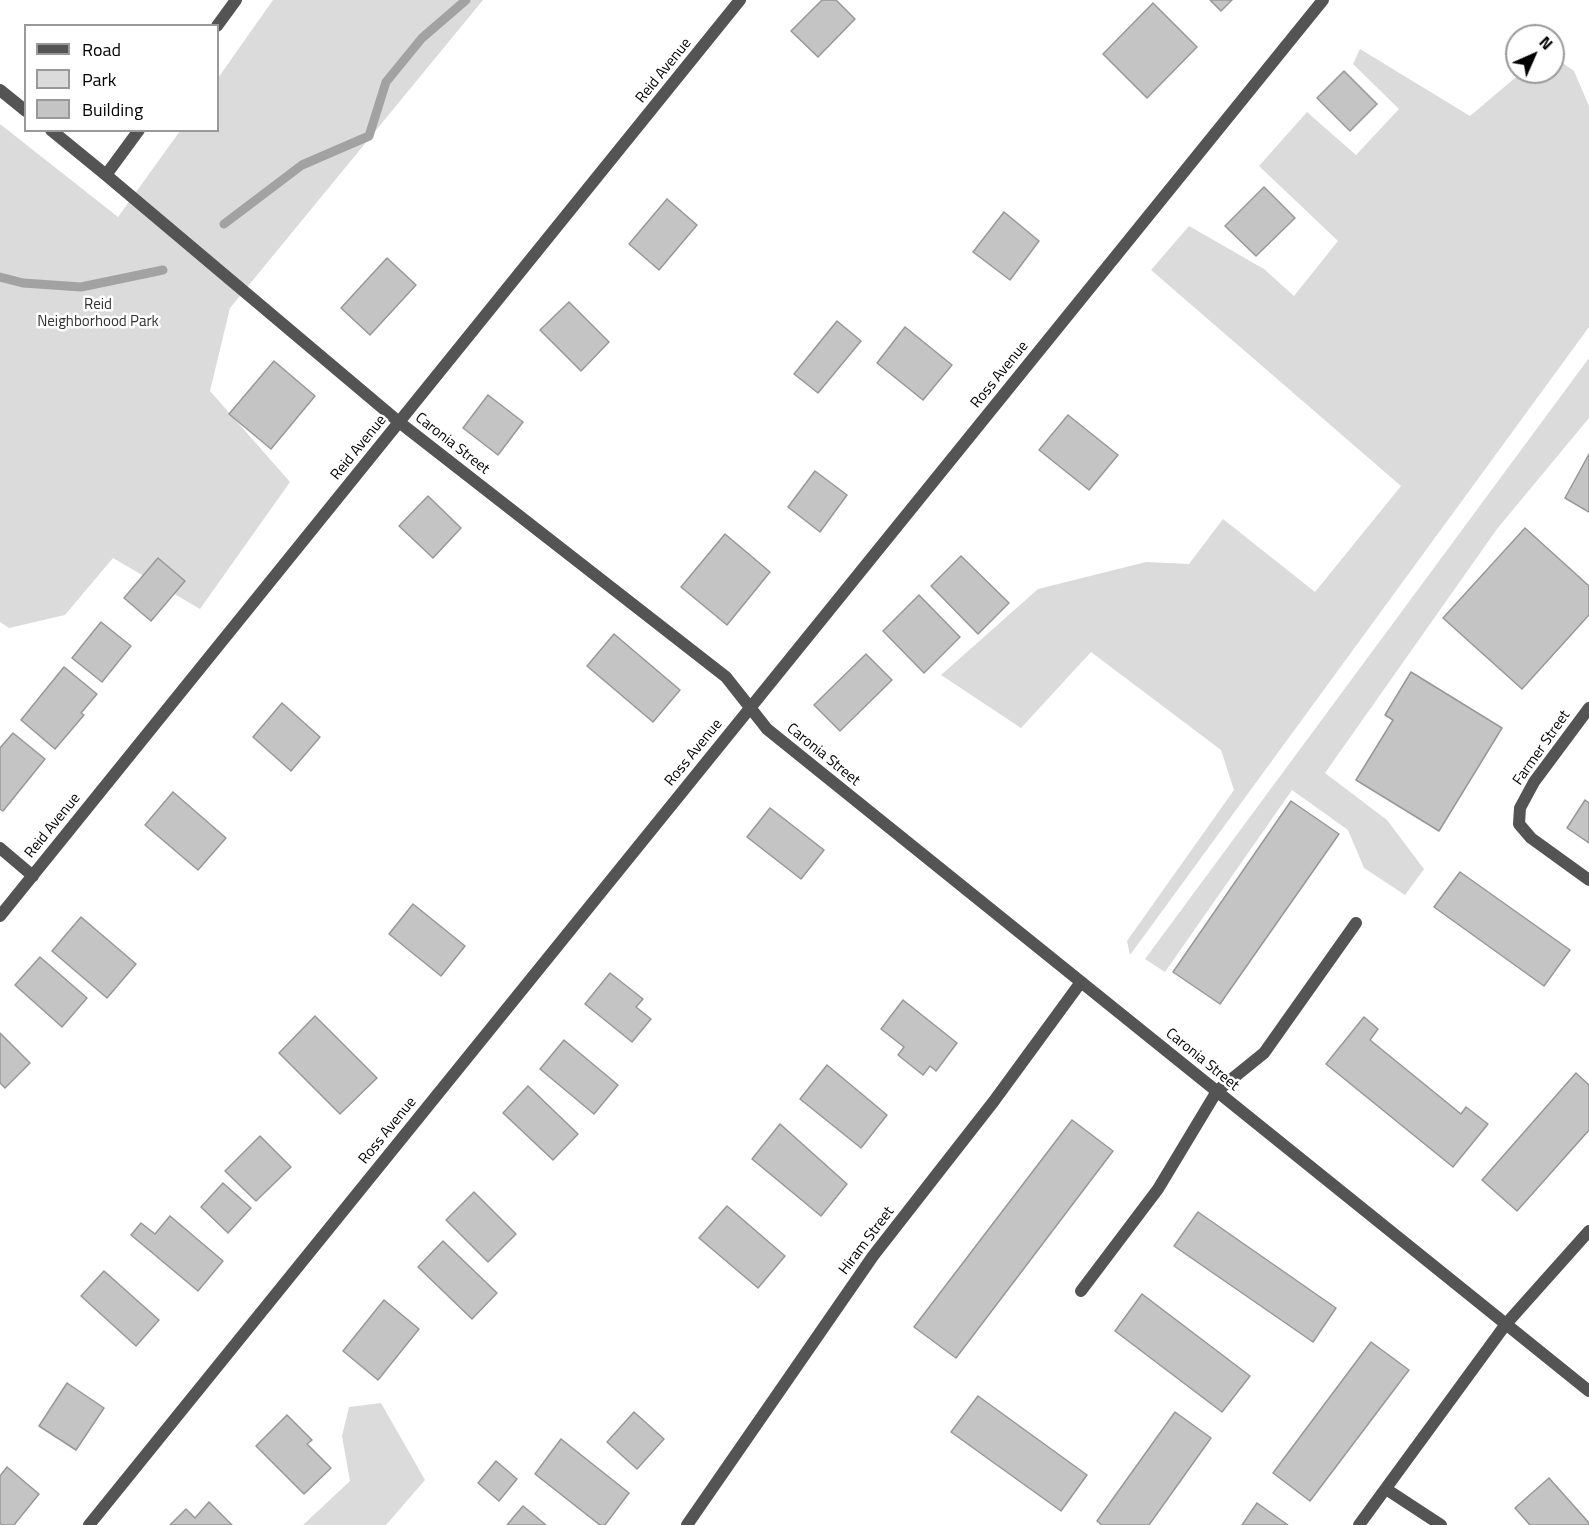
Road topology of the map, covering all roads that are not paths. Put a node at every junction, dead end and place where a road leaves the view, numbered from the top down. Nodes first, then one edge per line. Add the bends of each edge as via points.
1 (236, 0) edge
2 (740, 0) edge
3 (1323, 0) edge
4 (218, 24) edge
5 (0, 90) edge
6 (24, 109) edge
7 (53, 132) edge
8 (138, 132) edge
9 (106, 175) junction
10 (399, 422) junction
11 (750, 708) junction
12 (1589, 708) edge
13 (0, 848) edge
14 (33, 876) junction
15 (1589, 880) edge
16 (0, 916) edge
17 (1356, 922) dead end
18 (1082, 982) junction
19 (1217, 1091) junction
20 (1589, 1232) edge
21 (1082, 1291) dead end
22 (1506, 1324) junction
23 (1589, 1391) edge
24 (1386, 1489) junction
25 (89, 1525) edge
26 (687, 1525) edge
27 (1359, 1525) edge
28 (1441, 1525) edge

1 - 4 street
2 - 10 street, Reid Avenue
3 - 11 street, Ross Avenue
5 - 6 street
7 - 9 street, Caronia Street
8 - 9 street
9 - 10 street, Caronia Street
10 - 11 street, Caronia Street via 726,677
10 - 14 street, Reid Avenue
11 - 18 street, Caronia Street via 766,729
11 - 25 street, Ross Avenue
12 - 15 street, Farmer Street via 1534,782 1520,808 1519,824 1531,838
13 - 14 street
14 - 16 street, Reid Avenue
17 - 19 street via 1264,1053
18 - 19 street, Caronia Street
18 - 26 street, Hiram Street via 873,1256
19 - 21 street via 1158,1190
19 - 22 street, Caronia Street
20 - 22 street
22 - 23 street, Caronia Street
22 - 24 street
24 - 27 street
24 - 28 street

